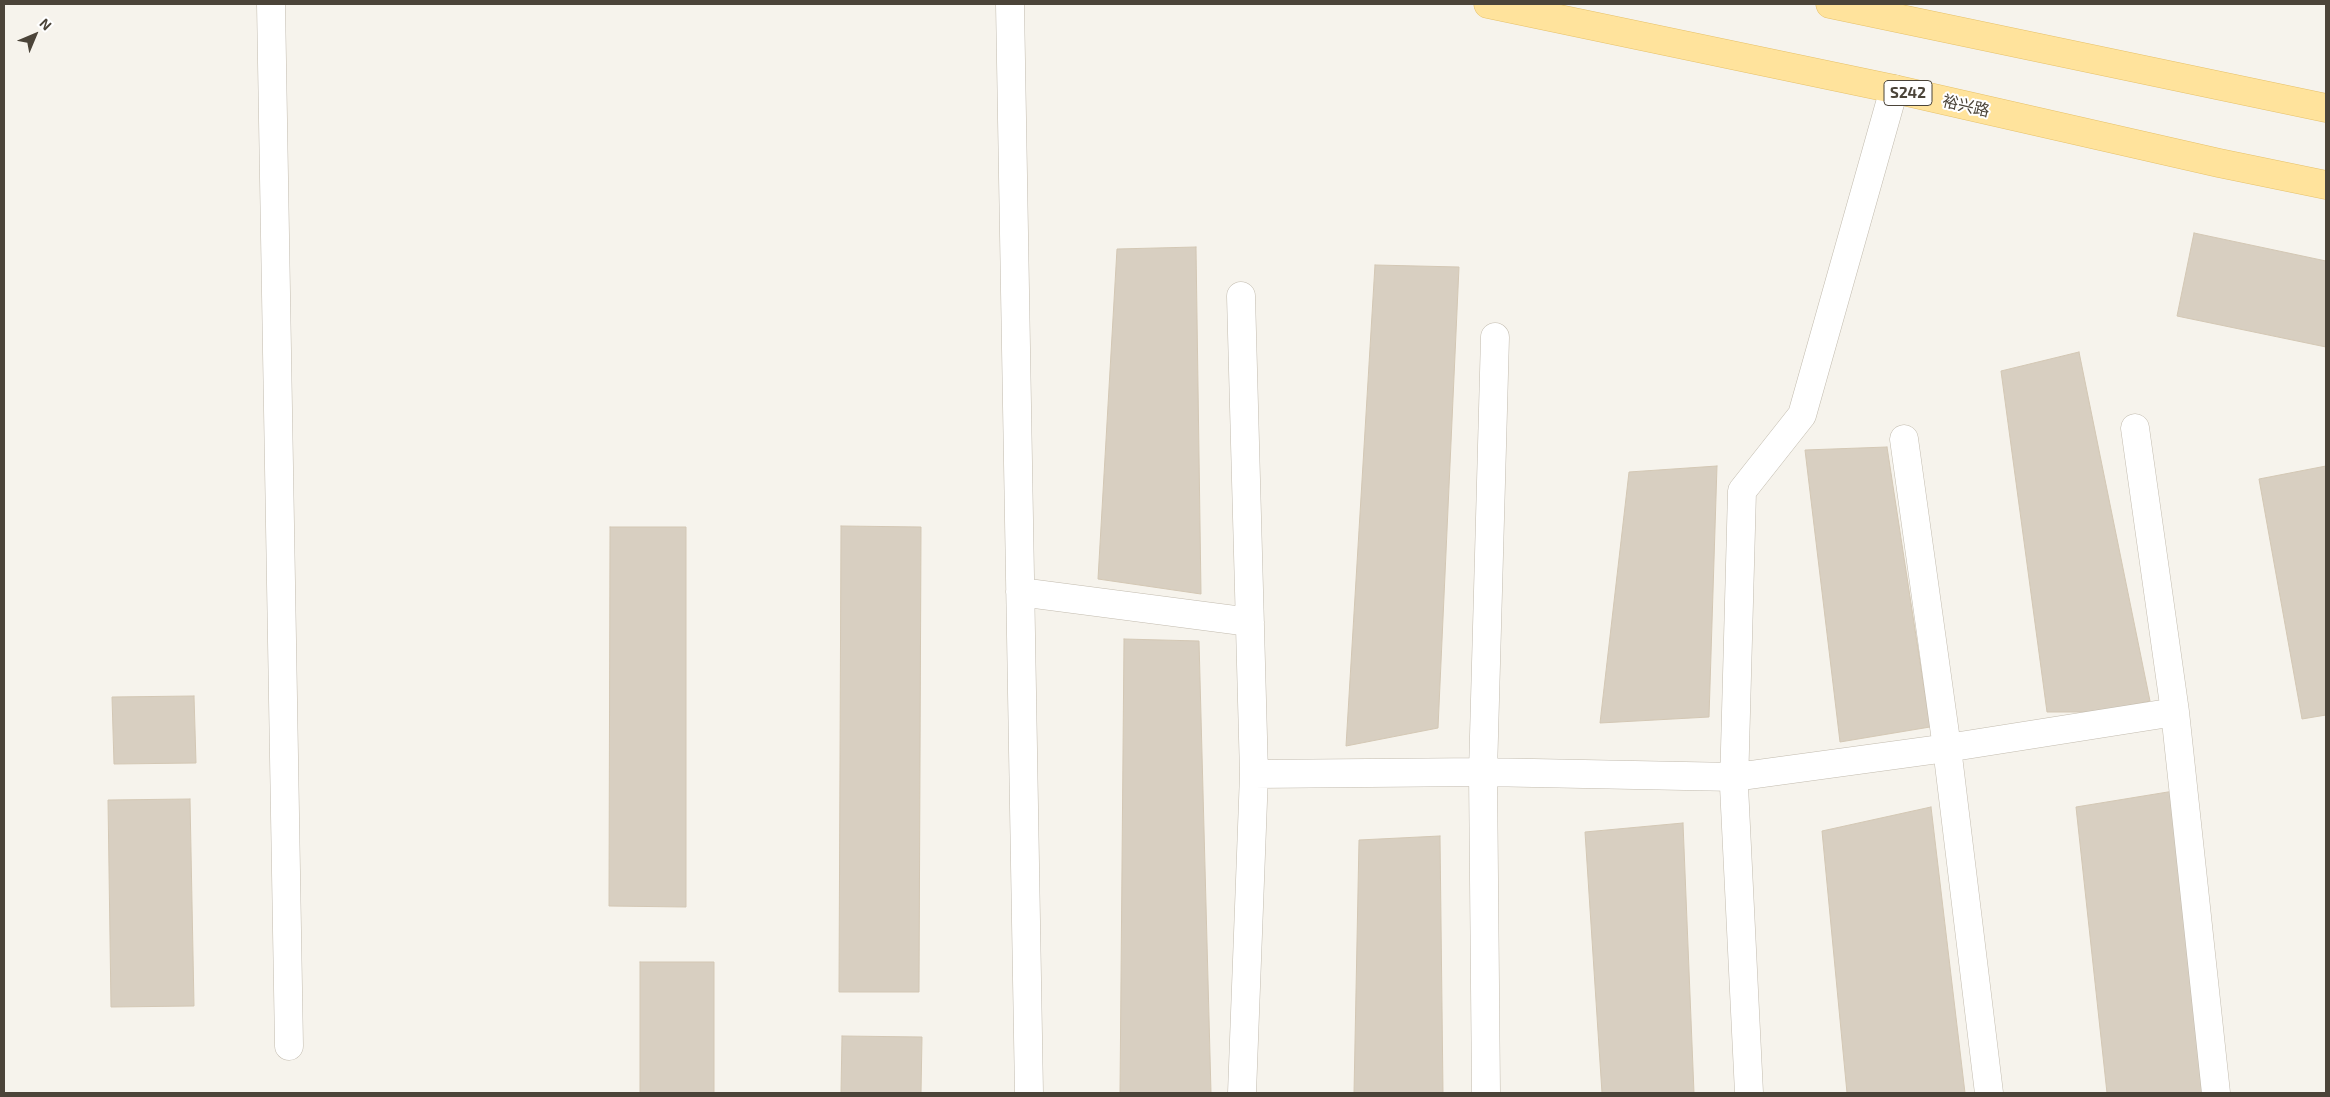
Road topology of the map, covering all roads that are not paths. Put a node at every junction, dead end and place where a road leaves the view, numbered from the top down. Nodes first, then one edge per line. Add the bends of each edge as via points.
1 (271, 4) edge
2 (1010, 4) edge
3 (1488, 4) edge
4 (1830, 4) edge
5 (1894, 90) junction
6 (2326, 108) edge
7 (2326, 185) edge
8 (1241, 296) dead end
9 (1495, 337) dead end
10 (2135, 428) dead end
11 (1904, 439) dead end
12 (1020, 592) junction
13 (1250, 622) junction
14 (2175, 712) junction
15 (1947, 748) junction
16 (1483, 772) junction
17 (1254, 774) junction
18 (1735, 777) junction
19 (289, 1046) dead end
20 (1029, 1093) edge
21 (1242, 1093) edge
22 (1486, 1093) edge
23 (1749, 1093) edge
24 (1989, 1093) edge
25 (2216, 1093) edge

1 - 19 street
2 - 12 street
3 - 5 main road, 裕兴路 / S242
4 - 6 main road
5 - 7 main road, 裕兴路 / S242
5 - 18 street via 1802,415 1742,491
8 - 13 street
9 - 16 street
10 - 14 street
11 - 15 street
12 - 13 street
12 - 20 street
13 - 17 street
14 - 15 street
14 - 25 street
15 - 18 street
15 - 24 street
16 - 17 street
16 - 18 street
16 - 22 street
17 - 21 street
18 - 23 street

